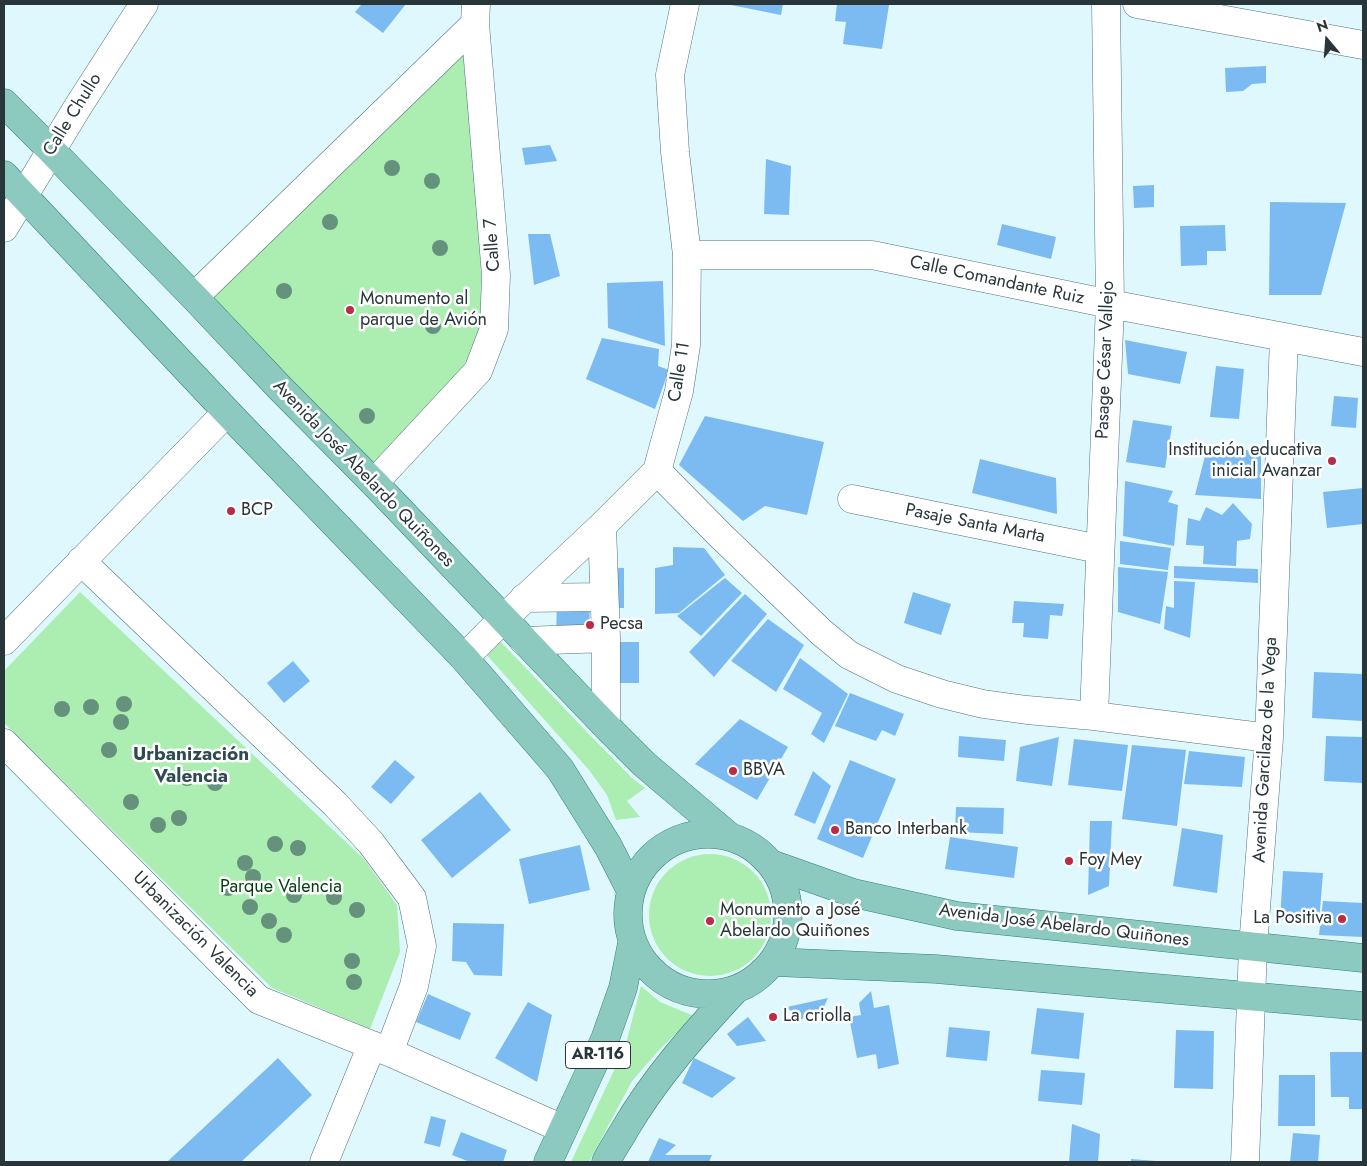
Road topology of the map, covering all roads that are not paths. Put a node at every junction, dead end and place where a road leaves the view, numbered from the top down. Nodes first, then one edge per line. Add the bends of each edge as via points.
1 (144, 4) edge
2 (685, 4) edge
3 (1106, 4) edge
4 (1137, 4) edge
5 (1198, 9) edge
6 (476, 14) edge
7 (1363, 45) edge
8 (4, 103) edge
9 (52, 150) junction
10 (4, 175) edge
11 (24, 196) junction
12 (4, 228) edge
13 (687, 255) junction
14 (194, 296) junction
15 (1110, 304) junction
16 (1284, 338) junction
17 (1363, 352) edge
18 (227, 412) junction
19 (657, 471) junction
20 (374, 483) junction
21 (852, 499) dead end
22 (602, 526) junction
23 (1099, 549) junction
24 (81, 561) junction
25 (604, 597) junction
26 (524, 598) junction
27 (503, 619) junction
28 (606, 638) junction
29 (4, 641) edge
30 (524, 641) junction
31 (464, 658) junction
32 (1094, 716) junction
33 (606, 726) junction
34 (1269, 738) junction
35 (4, 743) edge
36 (730, 837) junction
37 (771, 864) junction
38 (631, 891) junction
39 (632, 943) junction
40 (1253, 947) junction
41 (1363, 958) edge
42 (774, 962) junction
43 (734, 991) junction
44 (1251, 996) junction
45 (1363, 1006) edge
46 (380, 1048) junction
47 (563, 1129) junction
48 (324, 1162) edge
49 (548, 1162) edge
50 (606, 1162) edge
51 (1245, 1162) edge

1 - 9 street, Calle Chullo
2 - 13 street, Calle 11 via 670,75
3 - 15 street, Pasage César Vallejo
4 - 5 street
5 - 7 street
6 - 14 street, Calle 7
6 - 20 street, Calle 7 via 496,275 494,329 478,371
8 - 9 main road, Avenida José Abelardo Quiñones / AR-116
9 - 11 street, Calle Chullo
9 - 14 main road, Avenida José Abelardo Quiñones / AR-116
10 - 11 main road
11 - 12 street, Calle Chullo
11 - 18 main road
13 - 15 street, Calle Comandante Ruiz via 872,255
13 - 19 street, Calle 11 via 686,345 679,391
14 - 20 main road, Avenida José Abelardo Quiñones / AR-116 via 278,388
15 - 16 street, Calle Comandante Ruiz
15 - 23 street, Pasage César Vallejo
16 - 17 street, Calle Comandante Ruiz
16 - 34 street, Avenida Garcilazo de la Vega
18 - 24 street
18 - 31 main road
19 - 22 street, Calle 11
19 - 32 street via 808,620 849,654 897,679 942,694 983,704
20 - 27 main road, Avenida José Abelardo Quiñones / AR-116
21 - 23 street, Pasaje Santa Marta
22 - 25 street
22 - 26 street, Calle 11
23 - 32 street, Pasage César Vallejo
24 - 29 street
24 - 46 street via 335,804 371,843 412,898 422,946 414,986
25 - 26 street
25 - 28 street
26 - 27 street, Calle 11
27 - 30 main road, Avenida José Abelardo Quiñones / AR-116
27 - 31 street, Calle 11
28 - 30 street
28 - 33 street
30 - 33 main road, Avenida José Abelardo Quiñones / AR-116
31 - 38 main road via 560,769 608,846
32 - 34 street
33 - 36 main road, Avenida José Abelardo Quiñones / AR-116 via 644,764
34 - 40 street, Avenida Garcilazo de la Vega
35 - 46 street, Urbanización Valencia via 259,1000
36 - 37 main road, AR-116 via 759,852
36 - 38 main road, AR-116 via 702,835 669,844 652,856 639,872
37 - 40 main road, Avenida José Abelardo Quiñones via 853,893 957,916
37 - 42 main road, AR-116 via 782,880 788,899 789,919 782,949
38 - 39 main road, AR-116 via 628,917
39 - 43 main road, AR-116 via 644,964 663,981 685,992 710,995
39 - 47 main road, AR-116 via 623,988 606,1039
40 - 41 main road, Avenida José Abelardo Quiñones
40 - 44 street, Avenida Garcilazo de la Vega
42 - 43 main road, AR-116 via 750,984
42 - 44 main road via 936,969
43 - 50 main road, AR-116 via 654,1084
44 - 45 main road
44 - 51 street, Avenida Garcilazo de la Vega
46 - 47 street, Urbanización Valencia
46 - 48 street
47 - 49 main road, AR-116

